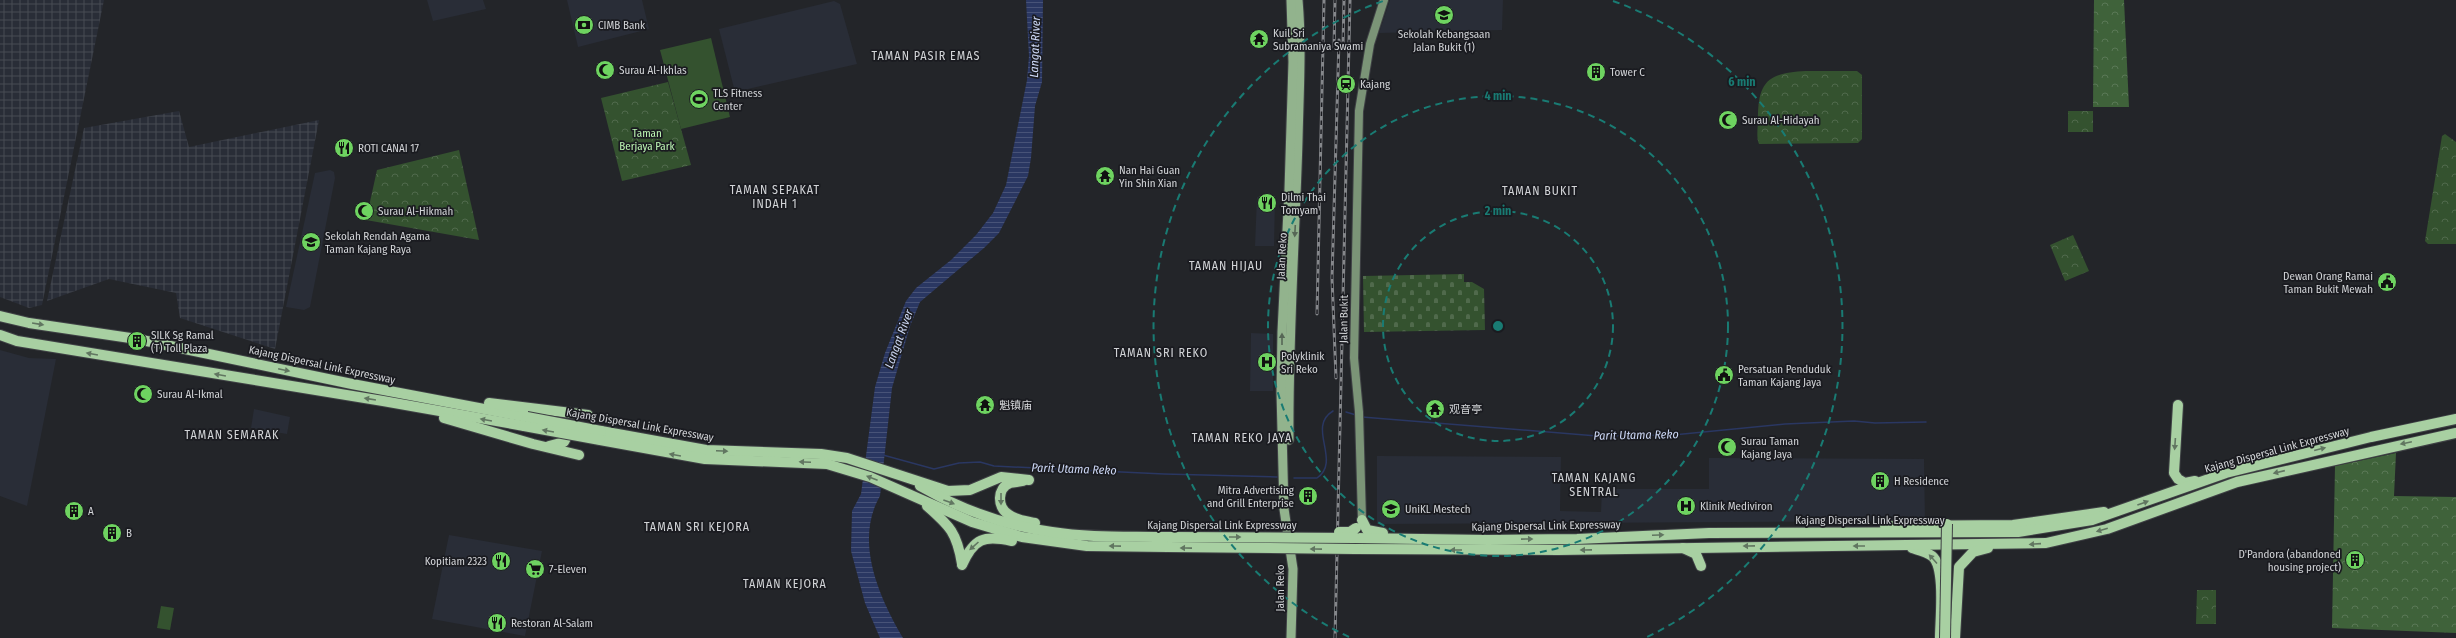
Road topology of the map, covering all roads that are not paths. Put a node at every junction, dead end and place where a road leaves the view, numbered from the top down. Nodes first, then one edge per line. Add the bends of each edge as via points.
1 (1291, 0) edge
2 (1298, 0) edge
3 (1384, 0) edge
4 (1388, 0) edge
5 (1360, 117) junction
6 (0, 316) edge
7 (0, 335) edge
8 (402, 393) junction
9 (2178, 405) dead end
10 (409, 406) junction
11 (567, 412) junction
12 (588, 415) dead end
13 (2456, 419) edge
14 (525, 422) junction
15 (2456, 433) edge
16 (533, 444) junction
17 (579, 455) dead end
18 (2226, 473) junction
19 (903, 477) junction
20 (914, 495) junction
21 (2120, 512) junction
22 (1286, 513) junction
23 (1950, 524) junction
24 (1359, 526) junction
25 (1768, 532) junction
26 (1087, 535) junction
27 (1421, 539) junction
28 (1044, 541) junction
29 (2000, 545) junction
30 (1898, 546) junction
31 (1682, 547) junction
32 (1719, 547) junction
33 (1291, 638) edge
34 (1940, 638) edge
35 (1945, 638) edge
36 (1950, 638) edge
37 (1955, 638) edge

22 -> 1 main road, Jalan Reko via 1283,490 1282,332 1291,147
2 -> 22 main road, Jalan Reko via 1300,48 1296,214 1289,327 1289,510
3 - 5 main road, Jalan Bukit via 1368,58
4 - 5 main road, Jalan Bukit via 1374,45
5 - 24 main road, Jalan Bukit via 1354,358 1359,412
6 -> 8 highway, Kajang Dispersal Link Expressway via 29,323 137,339
10 -> 7 highway, Kajang Dispersal Link Expressway via 16,341
8 - 11 highway via 428,393 514,407
8 - 14 highway, Kajang Dispersal Link Expressway
9 -> 18 highway via 2174,470 2176,476 2185,483
14 -> 10 highway, Kajang Dispersal Link Expressway
10 - 16 highway
11 - 12 highway
11 - 16 highway via 572,420 572,427 566,440 556,446
18 -> 13 highway, Kajang Dispersal Link Expressway
14 -> 19 highway, Kajang Dispersal Link Expressway, bridge via 706,450 821,454 847,458
20 -> 14 highway, Kajang Dispersal Link Expressway, bridge via 870,477 826,464 684,456
15 -> 29 highway, Kajang Dispersal Link Expressway via 2237,482 2107,528 2071,538 2046,543
16 - 17 highway
21 -> 18 highway, Kajang Dispersal Link Expressway
19 -> 26 highway, Kajang Dispersal Link Expressway via 942,499 1019,526 1053,533
19 -> 26 highway via 948,491 970,490 1000,477 1028,480 1009,484 1000,493 1001,508 1007,514
20 - 28 highway, Kajang Dispersal Link Expressway via 972,522 998,531
28 -> 20 highway via 985,538 973,545 962,565 959,547 950,526
21 - 23 highway via 2095,512 2013,525
21 - 25 highway, Kajang Dispersal Link Expressway via 2064,526 2018,532
22 - 33 main road, Jalan Reko via 1293,569
23 - 25 highway via 1778,528
23 - 35 highway, bridge
23 - 36 highway
26 -> 24 highway, Kajang Dispersal Link Expressway, bridge via 1298,537 1350,532
24 - 27 highway, Kajang Dispersal Link Expressway
24 - 27 highway via 1372,532 1402,534
27 -> 25 highway, Kajang Dispersal Link Expressway via 1578,539
31 -> 28 highway, Kajang Dispersal Link Expressway, bridge via 1558,550 1355,549 1087,546
29 - 30 highway, Kajang Dispersal Link Expressway
29 - 37 highway via 1973,552 1959,567
30 -> 32 highway, Kajang Dispersal Link Expressway
34 -> 30 highway via 1938,563 1924,552
31 - 32 highway, Kajang Dispersal Link Expressway
31 - 32 highway via 1696,554 1701,566 1706,554

